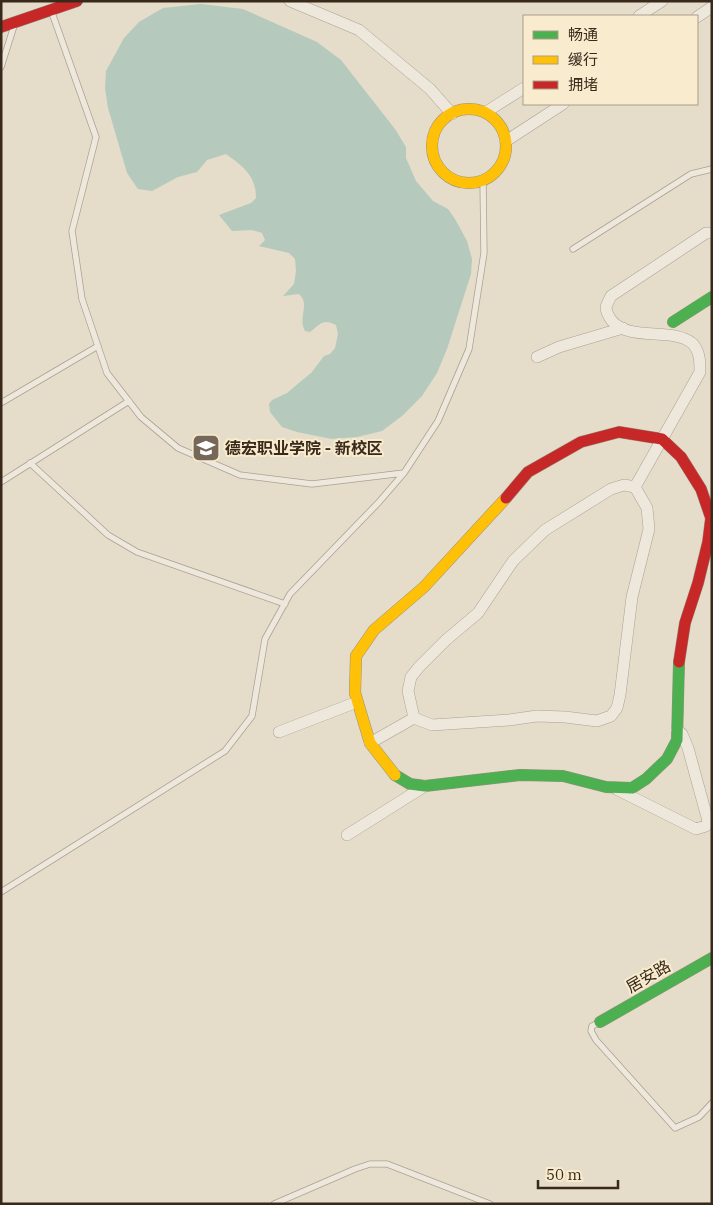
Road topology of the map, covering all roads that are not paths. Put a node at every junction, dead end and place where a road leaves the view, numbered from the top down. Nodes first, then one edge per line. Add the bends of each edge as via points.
1 (77, 1) edge
2 (290, 1) edge
3 (662, 1) edge
4 (712, 7) edge
5 (51, 9) junction
6 (640, 15) edge
7 (698, 16) edge
8 (15, 22) junction
9 (1, 27) edge
10 (1, 67) edge
11 (523, 89) edge
12 (561, 105) edge
13 (486, 112) junction
14 (452, 114) junction
15 (506, 141) junction
16 (712, 168) edge
17 (483, 180) junction
18 (712, 233) edge
19 (573, 249) dead end
20 (712, 297) edge
21 (673, 322) dead end
22 (623, 328) junction
23 (98, 346) junction
24 (537, 358) dead end
25 (129, 401) junction
26 (1, 403) edge
27 (662, 439) junction
28 (30, 463) junction
29 (404, 473) junction
30 (1, 482) edge
31 (635, 487) junction
32 (285, 604) junction
33 (358, 702) junction
34 (414, 718) junction
35 (677, 730) junction
36 (279, 732) dead end
37 (370, 743) junction
38 (426, 786) junction
39 (612, 787) junction
40 (347, 835) dead end
41 (1, 892) edge
42 (712, 958) edge
43 (600, 1022) joint
44 (712, 1103) edge
45 (274, 1204) edge
46 (490, 1204) edge

1 - 5 street
2 - 14 street via 358,30 430,89
3 - 6 street
4 - 7 street
5 - 8 street
5 - 23 lane via 96,137 72,231 82,299
8 - 9 street
8 - 10 lane
11 - 13 street
12 - 15 street
13 - 14 street via 465,109
13 - 15 street via 502,128
14 - 17 street via 437,128 433,140 438,166 456,180 469,183
15 - 17 street via 502,163
16 - 19 lane via 691,174
17 - 29 lane via 484,253 469,349 438,421
18 - 22 street via 706,233 611,296 606,308 608,316
20 - 21 street
22 - 24 street via 559,347
22 - 27 street via 632,332 679,337 692,343 699,355 700,372
23 - 25 lane via 107,373
23 - 26 lane
25 - 28 lane
25 - 29 lane via 141,417 178,448 240,475 312,484
27 - 31 street
27 - 33 street via 619,432 581,442 528,472 424,587 374,630 356,656 355,693
27 - 35 street via 681,457 701,489 711,518 679,662
28 - 30 lane
28 - 32 lane via 108,535 137,552
29 - 32 lane via 290,594
31 - 34 street via 624,485 611,489 566,516 545,530 514,561 478,613 418,667 408,691
31 - 34 street via 647,508 649,529 632,597 620,695 611,716 597,721 537,716 432,725
32 - 41 lane via 265,638 252,716 225,751
33 - 36 street
33 - 37 street
34 - 37 street
35 - 39 street via 677,740 667,759 646,779 632,788
35 - 39 street via 688,748 708,821 706,826 696,829
37 - 38 street via 394,774 410,784
38 - 39 street via 520,775 563,776
38 - 40 street
42 - 43 street, 居安路
43 - 44 lane via 592,1026 596,1040 675,1128 699,1117
45 - 46 lane via 370,1164 387,1164

